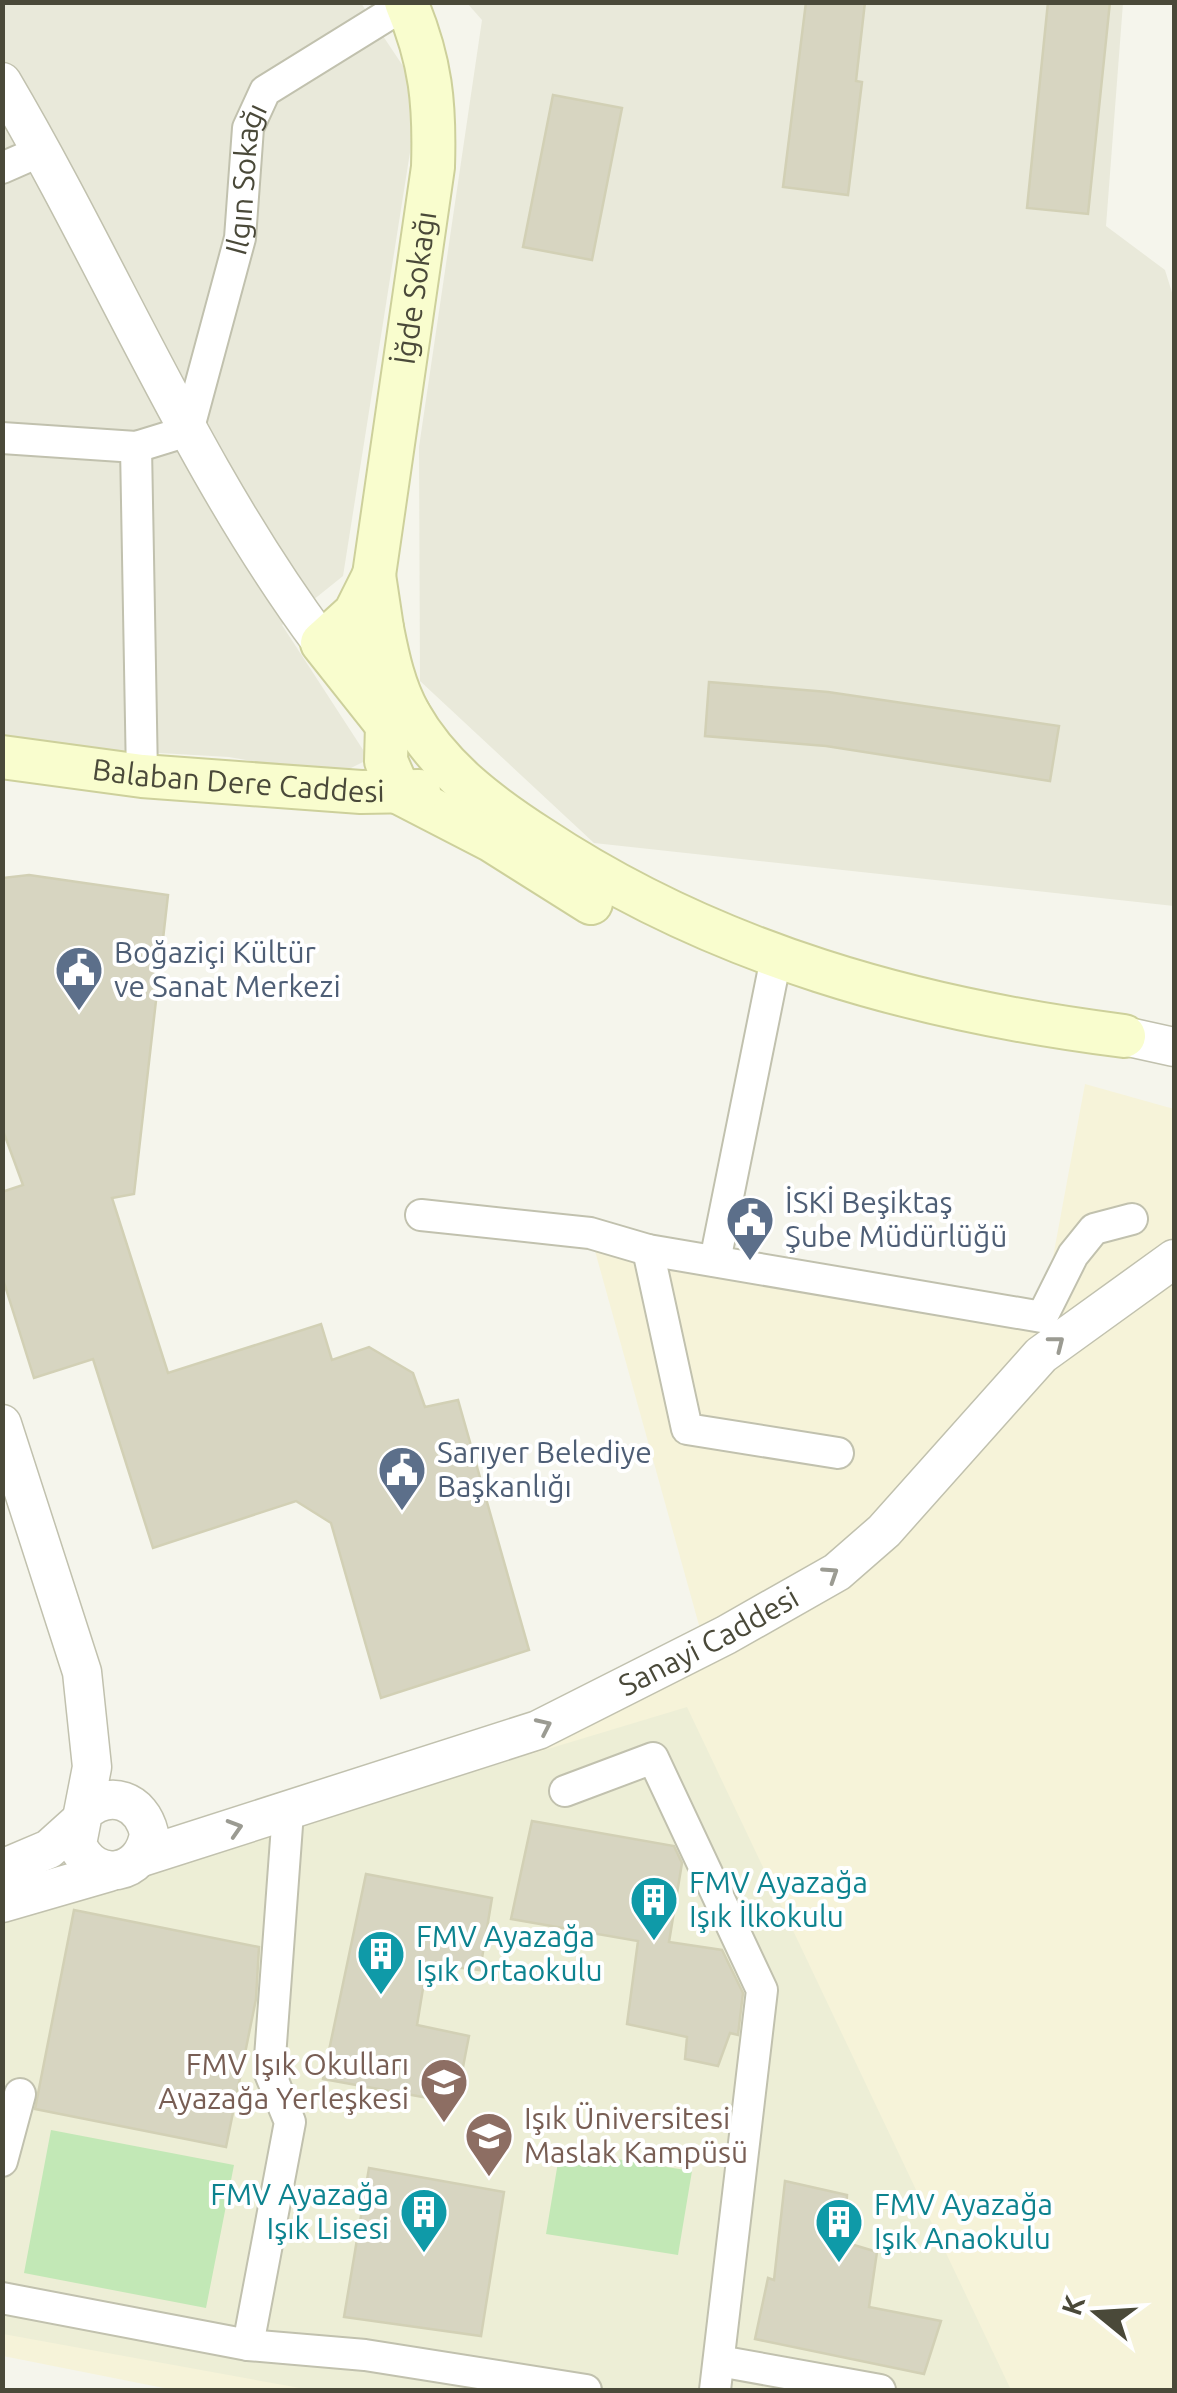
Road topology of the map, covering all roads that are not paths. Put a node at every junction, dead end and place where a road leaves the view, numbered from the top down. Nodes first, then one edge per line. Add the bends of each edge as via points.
1 (406, 3) edge
2 (2, 82) edge
3 (43, 150) junction
4 (2, 168) edge
5 (2, 414) edge
6 (188, 430) junction
7 (15, 439) edge
8 (136, 446) junction
9 (374, 575) junction
10 (382, 628) junction
11 (332, 655) junction
12 (408, 727) junction
13 (2, 757) edge
14 (76, 770) junction
15 (142, 776) junction
16 (2, 783) edge
17 (400, 793) junction
18 (496, 811) junction
19 (776, 958) junction
20 (1174, 1033) edge
21 (1124, 1036) junction
22 (1174, 1047) edge
23 (422, 1215) dead end
24 (1132, 1219) dead end
25 (648, 1250) junction
26 (1174, 1258) edge
27 (715, 1261) junction
28 (2, 1424) edge
29 (838, 1453) dead end
30 (2, 1478) edge
31 (90, 1728) junction
32 (564, 1791) dead end
33 (130, 1803) junction
34 (288, 1812) junction
35 (81, 1817) junction
36 (126, 1864) junction
37 (2, 1869) edge
38 (2, 1904) edge
39 (20, 2094) dead end
40 (2, 2162) edge
41 (2, 2298) edge
42 (248, 2344) junction
43 (717, 2376) edge
44 (586, 2390) edge
45 (880, 2390) edge

1 - 6 street, Ilgın Sokağı via 266,91 248,128 240,238
1 - 9 main road, İğde Sokağı via 436,100 433,166
2 - 3 street
3 - 4 street
3 - 6 street
5 - 7 street
6 - 8 street
6 - 11 street via 289,598
7 - 8 street
8 - 15 street
9 - 10 main road
9 - 11 main road
10 - 11 main road via 364,654
10 - 12 main road
11 - 12 main road
12 - 17 main road via 386,762
12 - 18 main road
13 - 14 main road, Balaban Dere Caddesi
14 - 15 main road, Balaban Dere Caddesi
14 - 16 main road, Balaban Dere Caddesi
15 - 17 main road, Balaban Dere Caddesi
17 - 18 main road, Balaban Dere Caddesi via 434,790
17 - 19 main road via 491,840 578,897 649,930 730,958
18 - 19 main road via 600,878
19 - 21 main road via 962,1011
19 - 27 street
20 - 21 street
21 - 22 street
23 - 25 street via 590,1233
24 - 27 street via 1094,1230 1073,1255 1042,1317
25 - 27 street
25 - 29 street via 686,1430
34 -> 26 street, Sanayi Caddesi via 538,1730 837,1572 884,1531 1041,1355
28 - 31 street via 82,1672
30 - 31 street via 66,1684
31 - 33 street
31 - 35 street via 92,1768
32 - 43 street via 653,1758 762,1990
33 - 35 street via 105,1799
33 - 36 street via 149,1833
36 -> 34 street, Sanayi Caddesi
34 - 42 street via 270,2070 290,2122
35 - 36 street via 82,1854 89,1863
35 - 37 street via 49,1848
36 - 38 street, Sanayi Caddesi
39 - 40 street
41 - 42 street
42 - 44 street
43 - 45 street

